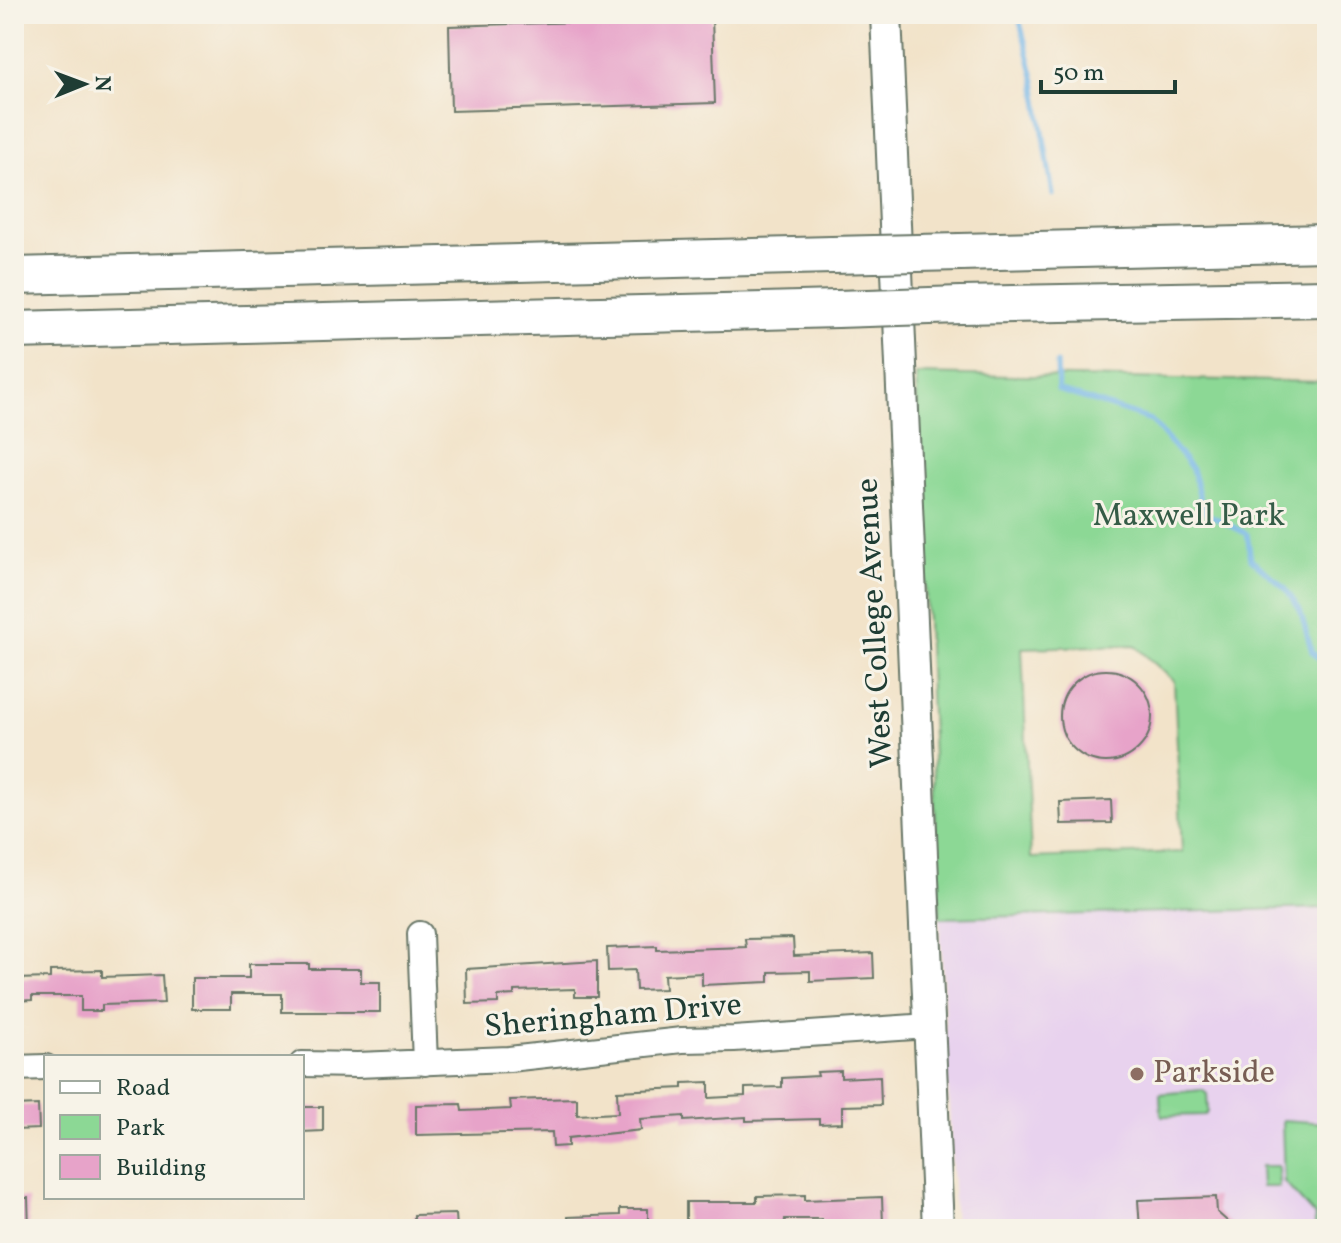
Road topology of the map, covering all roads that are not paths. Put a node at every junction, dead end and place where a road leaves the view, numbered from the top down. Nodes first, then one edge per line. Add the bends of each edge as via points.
1 (886, 14) edge
2 (1327, 243) edge
3 (14, 276) edge
4 (1327, 298) edge
5 (14, 330) edge
6 (420, 934) dead end
7 (929, 1026) junction
8 (425, 1063) junction
9 (304, 1064) edge
10 (44, 1067) edge
11 (14, 1068) edge
12 (938, 1229) edge

1 - 7 main road, West College Avenue
2 - 3 highway, bridge
4 - 5 highway, bridge
6 - 8 street
7 - 8 street, Sheringham Drive via 682,1040
7 - 12 main road, West College Avenue
8 - 9 street, Sheringham Drive
10 - 11 street

